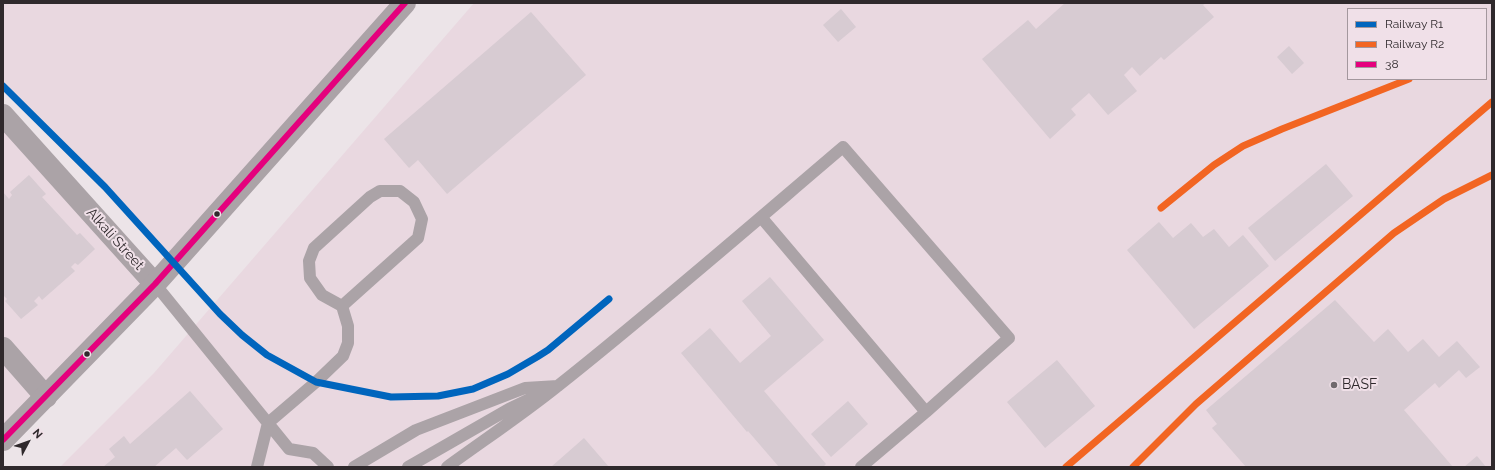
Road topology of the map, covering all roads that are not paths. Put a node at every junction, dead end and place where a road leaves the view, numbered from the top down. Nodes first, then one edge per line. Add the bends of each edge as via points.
1 (400, 5) edge
2 (3, 115) edge
3 (761, 217) junction
4 (155, 284) junction
5 (342, 306) junction
6 (3, 348) edge
7 (558, 386) junction
8 (46, 397) junction
9 (926, 412) junction
10 (268, 423) junction
11 (3, 440) edge
12 (260, 464) edge
13 (328, 467) edge
14 (354, 467) edge
15 (408, 467) edge
16 (447, 467) edge
17 (861, 467) edge

1 - 4 main road
2 - 4 main road, Alkali Street
3 - 7 lane
3 - 9 lane
3 - 9 lane via 843,147 1009,338
4 - 8 main road
4 - 10 lane, Alkali Street
5 - 5 lane via 322,295 310,278 309,261 314,248 370,197 380,191 400,191 414,202 422,219 418,238
5 - 10 lane via 348,326 348,343 343,356
6 - 8 main road
7 - 14 lane via 525,388 416,430
7 - 15 lane via 509,409
7 - 16 lane
8 - 11 main road
9 - 17 lane
10 - 12 lane
10 - 13 lane, Alkali Street via 289,449 313,452

